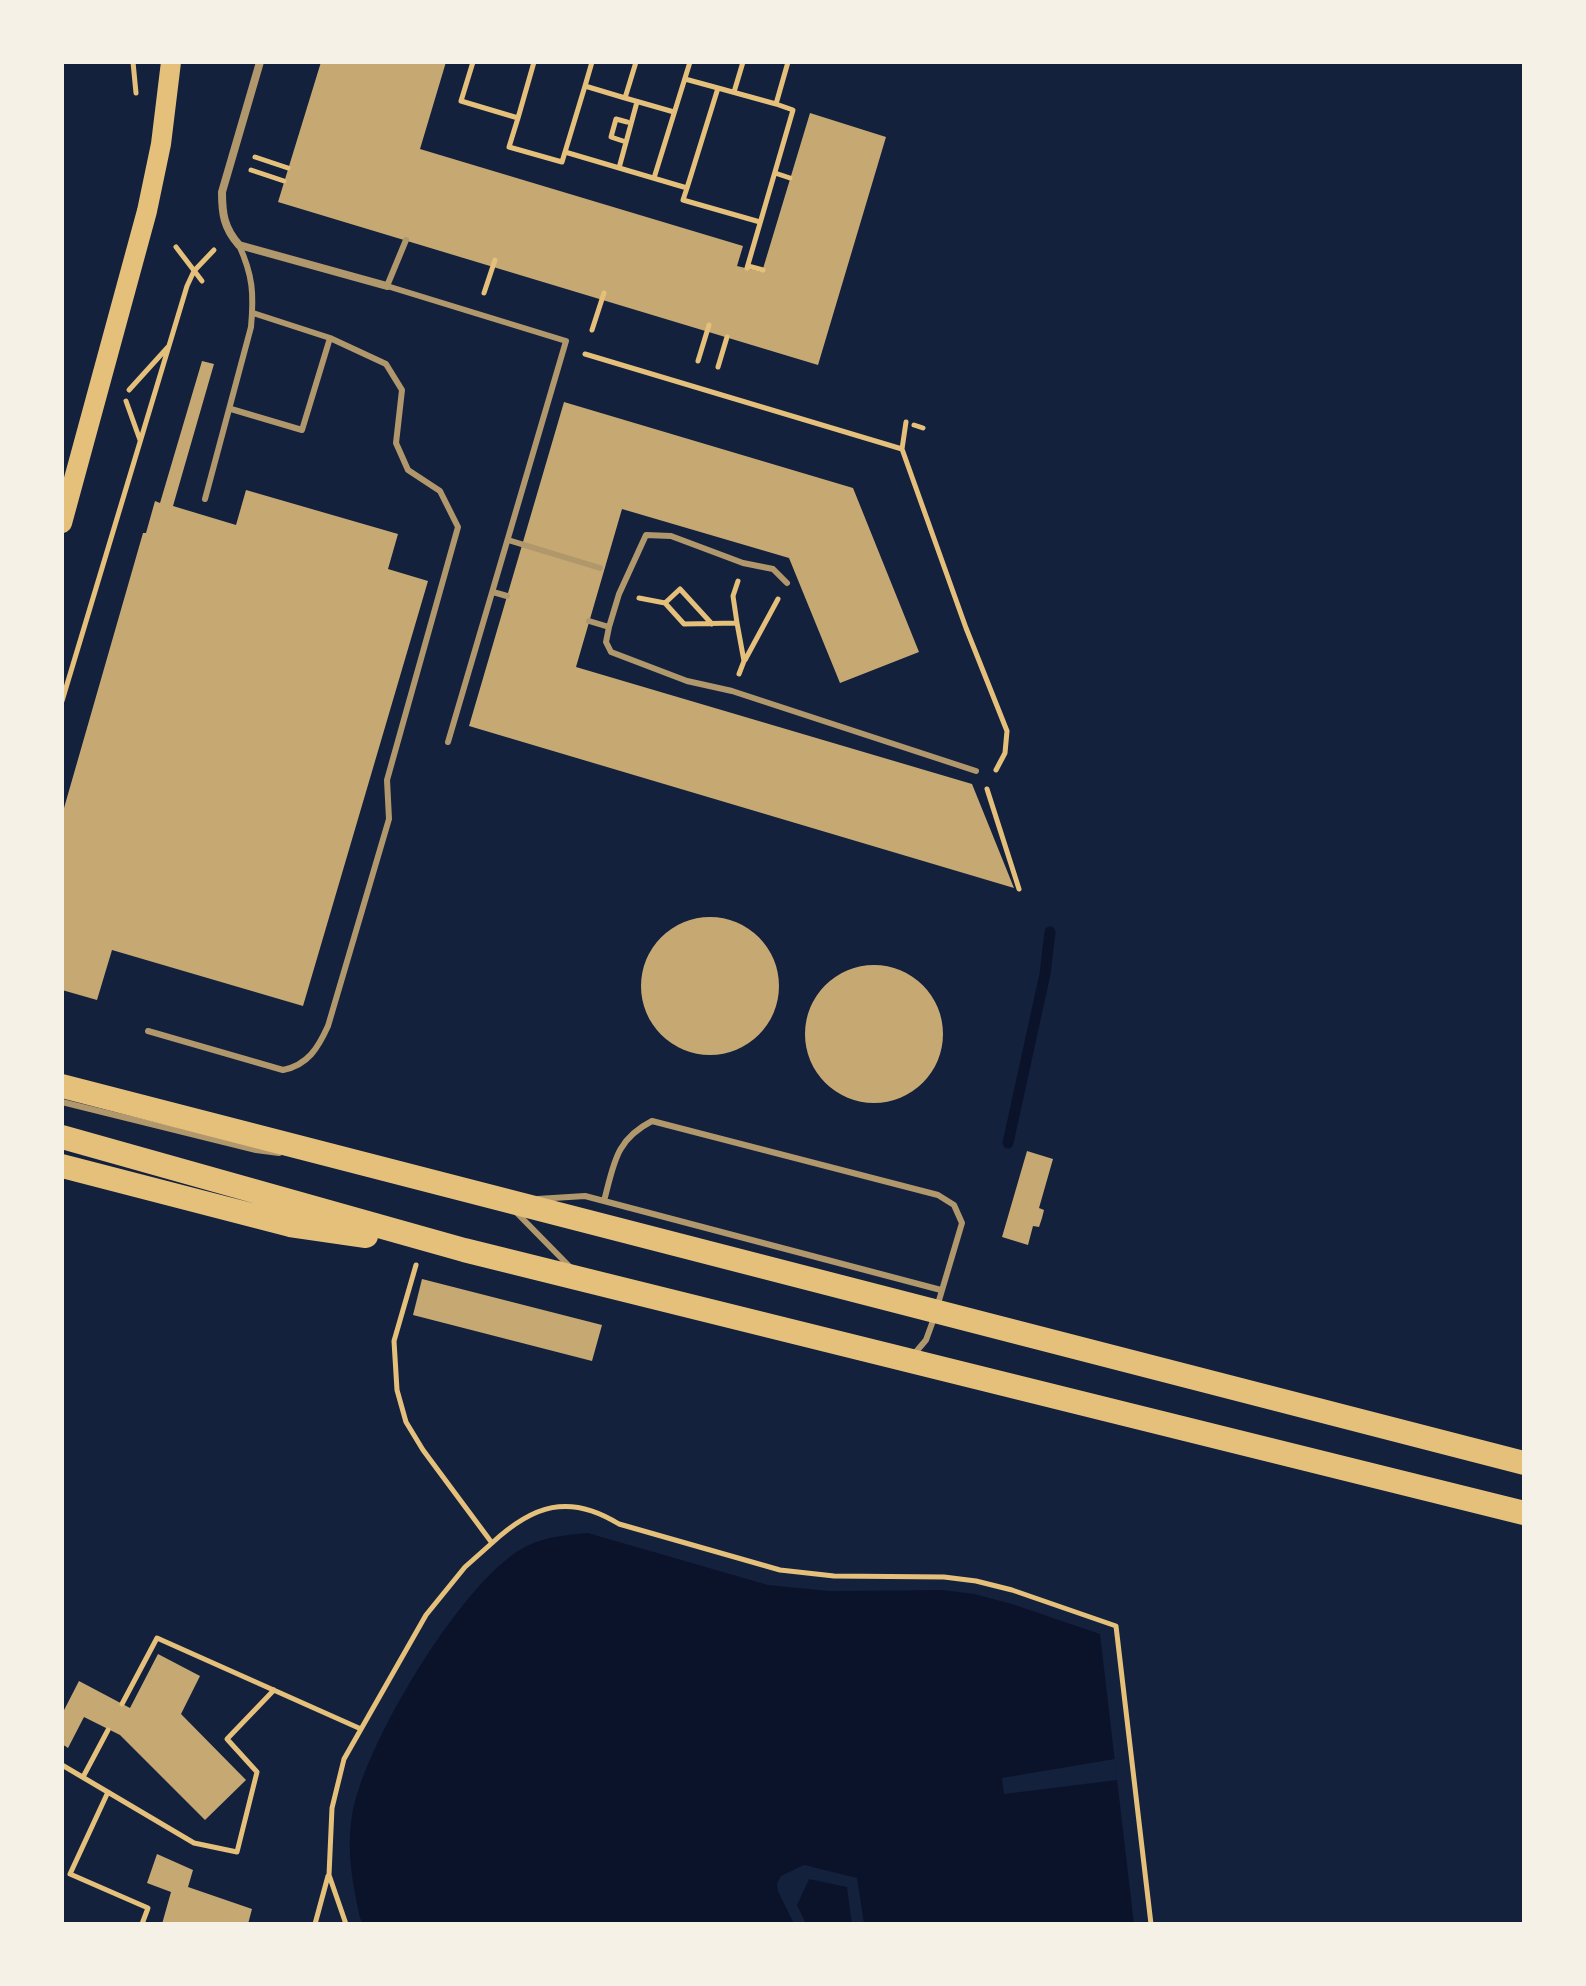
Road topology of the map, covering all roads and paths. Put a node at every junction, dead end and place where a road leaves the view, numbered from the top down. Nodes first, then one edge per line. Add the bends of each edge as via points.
1 (171, 62) edge
2 (260, 62) edge
3 (473, 62) edge
4 (534, 62) edge
5 (592, 62) edge
6 (636, 62) edge
7 (690, 62) edge
8 (743, 62) edge
9 (788, 62) edge
10 (685, 79) junction
11 (585, 86) junction
12 (718, 88) junction
13 (734, 92) junction
14 (625, 98) junction
15 (637, 102) junction
16 (776, 104) junction
17 (674, 112) junction
18 (518, 118) junction
19 (627, 122) dead end
20 (626, 142) junction
21 (565, 152) junction
22 (255, 157) dead end
23 (288, 168) dead end
24 (619, 168) junction
25 (251, 170) dead end
26 (775, 173) junction
27 (654, 178) junction
28 (790, 178) dead end
29 (284, 181) dead end
30 (687, 188) junction
31 (760, 222) junction
32 (229, 234) junction
33 (406, 240) dead end
34 (239, 245) junction
35 (176, 247) dead end
36 (495, 260) dead end
37 (763, 270) dead end
38 (194, 271) junction
39 (202, 281) dead end
40 (387, 286) junction
41 (604, 293) dead end
42 (483, 298) dead end
43 (253, 313) junction
44 (709, 325) dead end
45 (592, 330) dead end
46 (727, 337) dead end
47 (330, 338) junction
48 (564, 347) junction
49 (698, 361) dead end
50 (718, 367) dead end
51 (231, 409) junction
52 (906, 422) dead end
53 (914, 425) dead end
54 (923, 428) dead end
55 (902, 449) junction
56 (205, 499) dead end
57 (62, 523) edge
58 (508, 540) junction
59 (743, 563) junction
60 (600, 568) dead end
61 (787, 583) dead end
62 (493, 592) junction
63 (619, 594) junction
64 (507, 596) dead end
65 (665, 603) junction
66 (773, 607) dead end
67 (589, 621) dead end
68 (737, 623) junction
69 (712, 624) junction
70 (609, 627) junction
71 (744, 661) junction
72 (732, 691) junction
73 (62, 701) edge
74 (448, 742) dead end
75 (976, 771) joint
76 (993, 775) dead end
77 (1019, 889) dead end
78 (148, 1031) dead end
79 (62, 1086) edge
80 (62, 1102) edge
81 (62, 1137) edge
82 (284, 1154) dead end
83 (298, 1156) dead end
84 (62, 1166) edge
85 (505, 1201) junction
86 (604, 1201) junction
87 (464, 1250) junction
88 (417, 1263) dead end
89 (941, 1290) junction
90 (1524, 1463) edge
91 (1524, 1513) edge
92 (492, 1543) junction
93 (274, 1690) junction
94 (122, 1704) dead end
95 (361, 1729) junction
96 (108, 1730) dead end
97 (62, 1765) edge
98 (83, 1777) junction
99 (108, 1792) junction
100 (329, 1875) junction
101 (142, 1924) edge
102 (315, 1924) edge
103 (346, 1924) edge
104 (1151, 1924) edge

1 - 57 main road via 147,211
2 - 32 street via 222,192
3 - 18 path via 461,101
4 - 18 path
5 - 11 path
6 - 14 path
7 - 10 path
8 - 13 path
9 - 16 path
10 - 12 path
10 - 17 path
11 - 14 path
11 - 21 path
12 - 13 path
12 - 30 path
13 - 16 path
14 - 15 path
15 - 17 path
15 - 20 path
16 - 26 path via 793,110
17 - 27 path
18 - 21 path via 509,147 562,162
19 - 20 path via 616,119 611,137
20 - 24 path
21 - 24 path
22 - 23 path
24 - 27 path
25 - 29 path
26 - 28 path
26 - 31 path
27 - 30 path
30 - 31 path via 683,200
31 - 37 path via 748,267
32 - 34 street
32 - 38 path
33 - 40 lane
34 - 40 street
34 - 43 lane via 250,269
35 - 38 path
36 - 42 path
38 - 39 path
38 - 73 path
40 - 48 lane via 566,341
41 - 45 path
43 - 47 lane
43 - 51 lane
44 - 49 path
46 - 50 path
47 - 51 lane via 302,430
47 - 78 lane via 386,364 402,390 396,443 408,470 440,491 458,527 387,780 389,819 328,1026 308,1059 298,1067 271,1068
48 - 55 path
48 - 58 lane
51 - 56 lane
52 - 55 path
53 - 54 path
55 - 76 path via 1007,731 1005,753
58 - 60 lane
58 - 62 lane
59 - 61 lane via 773,569
59 - 63 lane via 671,536 646,535
59 - 68 path via 733,596
62 - 64 lane
62 - 74 lane
63 - 65 path
63 - 70 lane
65 - 69 path via 684,624
65 - 69 path via 680,589
66 - 71 path
67 - 70 lane
68 - 69 path
68 - 71 path
70 - 72 lane via 606,642 611,652 687,681
71 - 72 path
72 - 75 lane
75 - 77 path via 987,787
79 - 90 highway
80 - 82 lane
81 - 87 highway
83 - 85 lane
84 - 87 highway via 290,1225
85 - 86 lane via 585,1196
85 - 89 lane via 573,1270 902,1356 917,1353 926,1340
86 - 89 lane
86 - 89 lane via 624,1141 652,1121 921,1190 954,1205 962,1223
87 - 91 highway
88 - 92 path via 394,1341 397,1390 406,1422 423,1450
92 - 95 path via 426,1615
92 - 104 path via 536,1511 571,1506 780,1570 976,1581 1116,1626
93 - 94 path via 157,1638
93 - 95 path
93 - 99 path via 227,1739 257,1772 237,1852 194,1843
95 - 100 path via 344,1759 332,1808
96 - 98 path
97 - 98 path
98 - 99 path
99 - 101 path via 70,1874 148,1908
100 - 102 path
100 - 103 path

